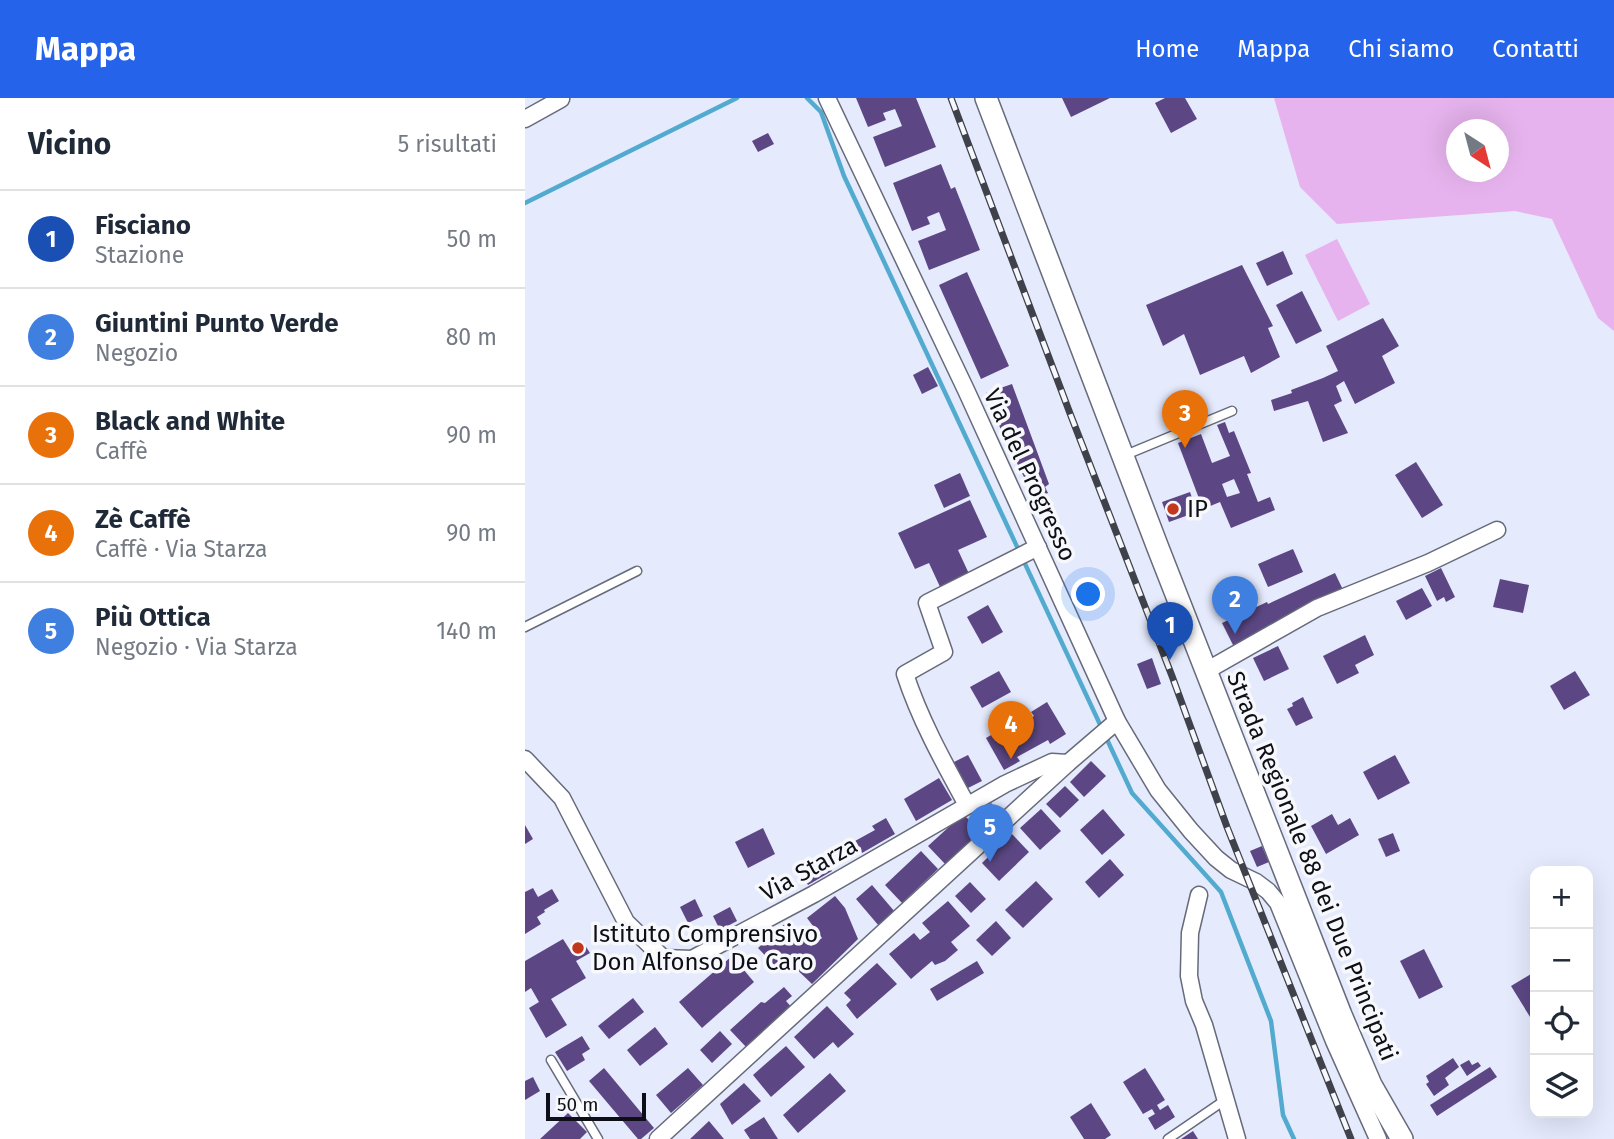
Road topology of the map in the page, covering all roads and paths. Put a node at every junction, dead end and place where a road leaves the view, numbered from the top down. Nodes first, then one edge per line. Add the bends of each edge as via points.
1 (548, 98) edge
2 (560, 98) edge
3 (568, 98) edge
4 (827, 98) edge
5 (986, 98) edge
6 (527, 118) edge
7 (1231, 411) dead end
8 (1123, 456) junction
9 (1497, 530) dead end
10 (1033, 549) junction
11 (637, 571) dead end
12 (525, 627) edge
13 (1206, 671) junction
14 (1114, 724) junction
15 (525, 759) edge
16 (1068, 763) junction
17 (967, 805) junction
18 (1199, 895) dead end
19 (551, 1060) dead end
20 (1225, 1100) junction
21 (599, 1139) edge
22 (658, 1139) edge
23 (1168, 1139) edge
24 (1237, 1139) edge
25 (1378, 1139) edge
26 (1402, 1139) edge

1 - 6 street
2 - 3 street
2 - 6 street
4 - 10 street, Via del Progresso via 966,390
5 - 8 main road, Strada Regionale 88 dei Due Principati
7 - 8 lane
8 - 13 main road, Strada Regionale 88 dei Due Principati
9 - 13 street via 1317,608
10 - 14 street, Via del Progresso
10 - 17 street via 927,603 944,652 905,674 912,697
11 - 12 lane
13 - 26 main road, Strada Regionale 88 dei Due Principati via 1341,1015 1371,1085
14 - 16 street
14 - 25 street, Via del Progresso via 1191,831 1216,858 1256,882 1278,904
15 - 17 street, Via Starza via 562,798 626,922 663,958 692,959
16 - 17 street, Via Starza via 1052,762
16 - 22 street
18 - 20 street via 1190,933 1189,976
19 - 21 lane
20 - 23 lane
20 - 24 street

